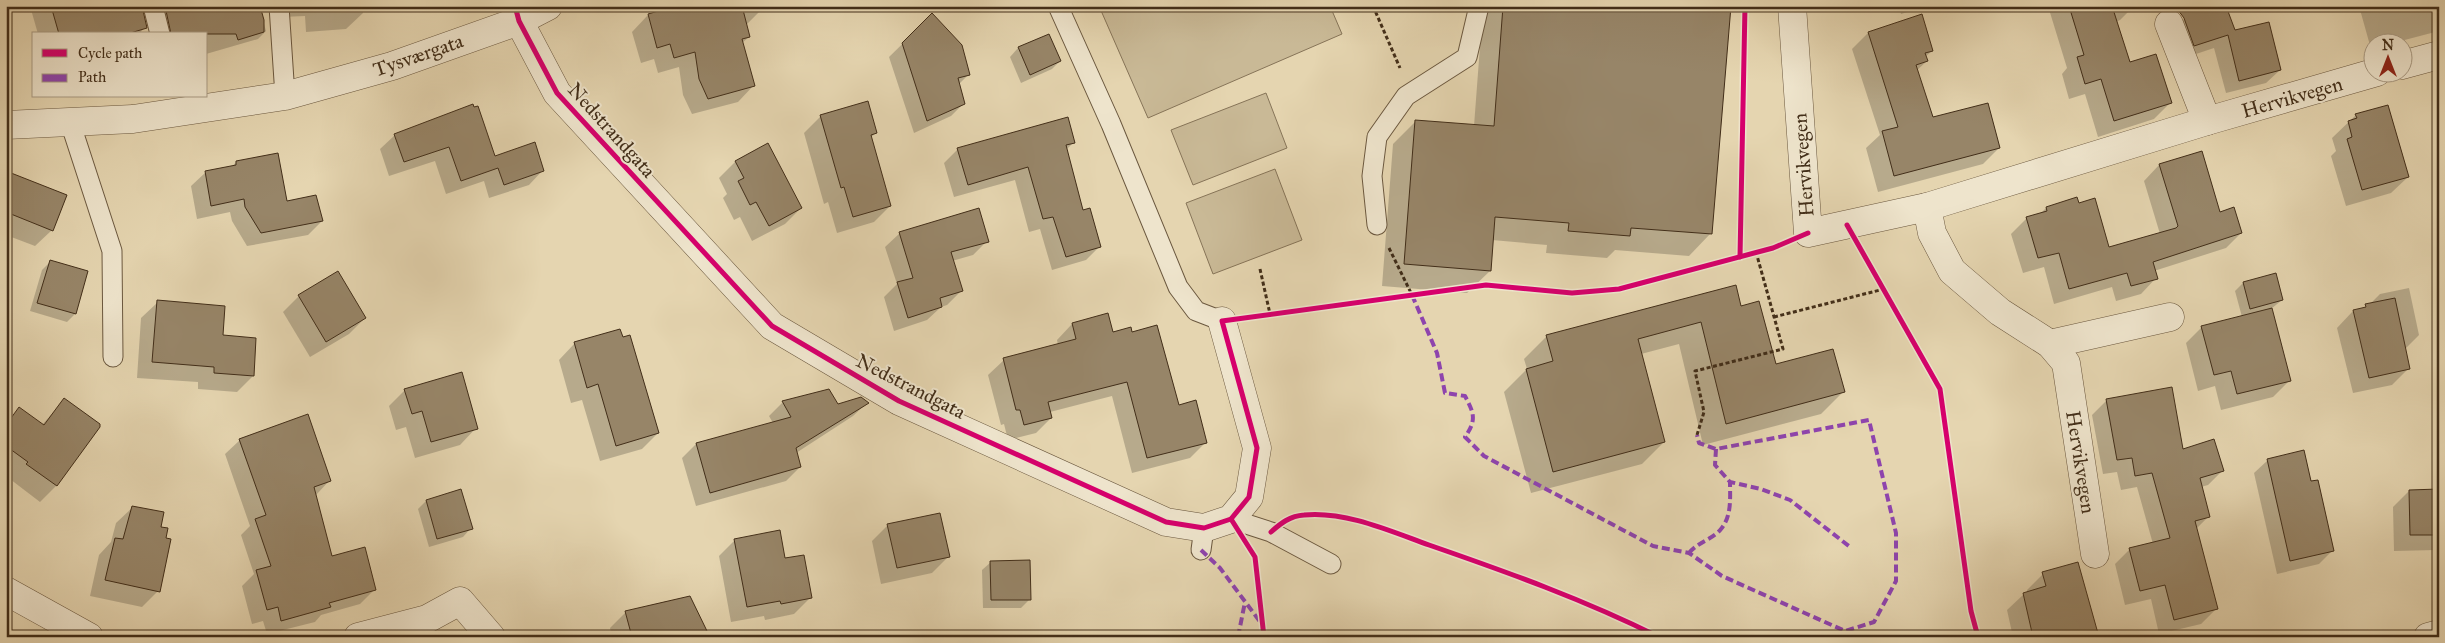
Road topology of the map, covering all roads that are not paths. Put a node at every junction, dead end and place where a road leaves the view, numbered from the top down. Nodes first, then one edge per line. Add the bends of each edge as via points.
1 (153, 6) edge
2 (279, 6) edge
3 (548, 6) edge
4 (1058, 6) edge
5 (1479, 6) edge
6 (1792, 6) edge
7 (517, 13) edge
8 (2169, 24) dead end
9 (160, 32) edge
10 (2439, 55) edge
11 (2412, 62) edge
12 (2362, 76) edge
13 (285, 96) junction
14 (179, 104) edge
15 (2207, 121) junction
16 (70, 122) junction
17 (6, 125) edge
18 (1926, 207) junction
19 (1378, 225) road end
20 (2170, 317) dead end
21 (1222, 321) joint
22 (2050, 344) junction
23 (113, 357) dead end
24 (1231, 520) junction
25 (2096, 554) dead end
26 (1331, 564) dead end
27 (6, 591) edge
28 (2439, 634) edge
29 (89, 637) edge
30 (358, 637) edge
31 (491, 637) edge
32 (2428, 637) edge

1 - 9 lane
2 - 13 lane
3 - 7 street, Tysværgata
4 - 21 lane via 1178,287 1196,311
5 - 19 lane via 1467,57 1406,96 1377,137 1372,176
6 - 18 street, Hervikvegen via 1808,233
7 - 13 street, Tysværgata via 392,66
7 - 24 street, Nedstrandgata via 557,93 772,326 900,402 1203,539
8 - 15 street
10 - 11 street
12 - 15 street, Hervikvegen
13 - 14 street, Tysværgata
14 - 16 street, Tysværgata via 134,119
15 - 18 street, Hervikvegen
16 - 17 street, Tysværgata
16 - 23 lane via 112,251
18 - 22 street, Hervikvegen via 1932,233 1952,271 2000,312
20 - 22 street
21 - 24 street via 1257,448 1249,497
22 - 25 street, Hervikvegen via 2066,363
24 - 26 lane via 1271,532
27 - 29 street
28 - 32 street
30 - 31 street via 427,619 460,601

